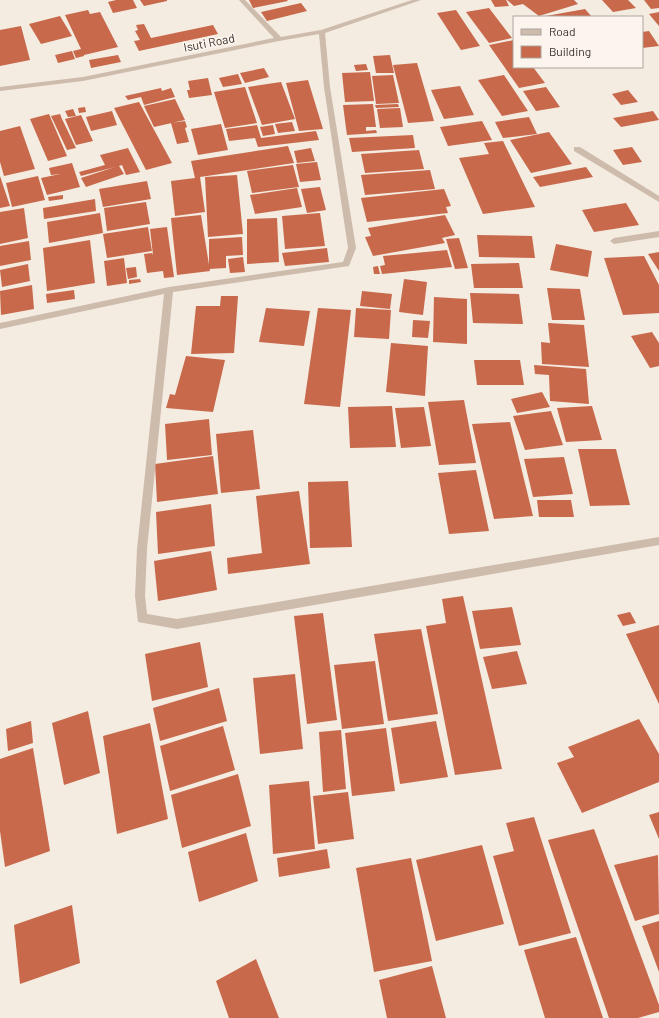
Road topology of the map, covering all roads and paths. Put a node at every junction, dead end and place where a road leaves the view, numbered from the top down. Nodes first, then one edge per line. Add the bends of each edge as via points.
1 (242, 0) edge
2 (418, 0) edge
3 (322, 32) junction
4 (279, 39) junction
5 (0, 89) edge
6 (577, 149) dead end
7 (659, 199) edge
8 (659, 234) edge
9 (614, 241) dead end
10 (169, 290) junction
11 (0, 326) edge
12 (659, 541) edge

1 - 4 street
2 - 3 street, Isuti Road
3 - 4 street, Isuti Road
3 - 10 street via 327,87 352,248 346,264
4 - 5 street, Isuti Road via 83,79
6 - 7 street
8 - 9 street
10 - 11 street
10 - 12 street via 142,549 142,618 176,624

